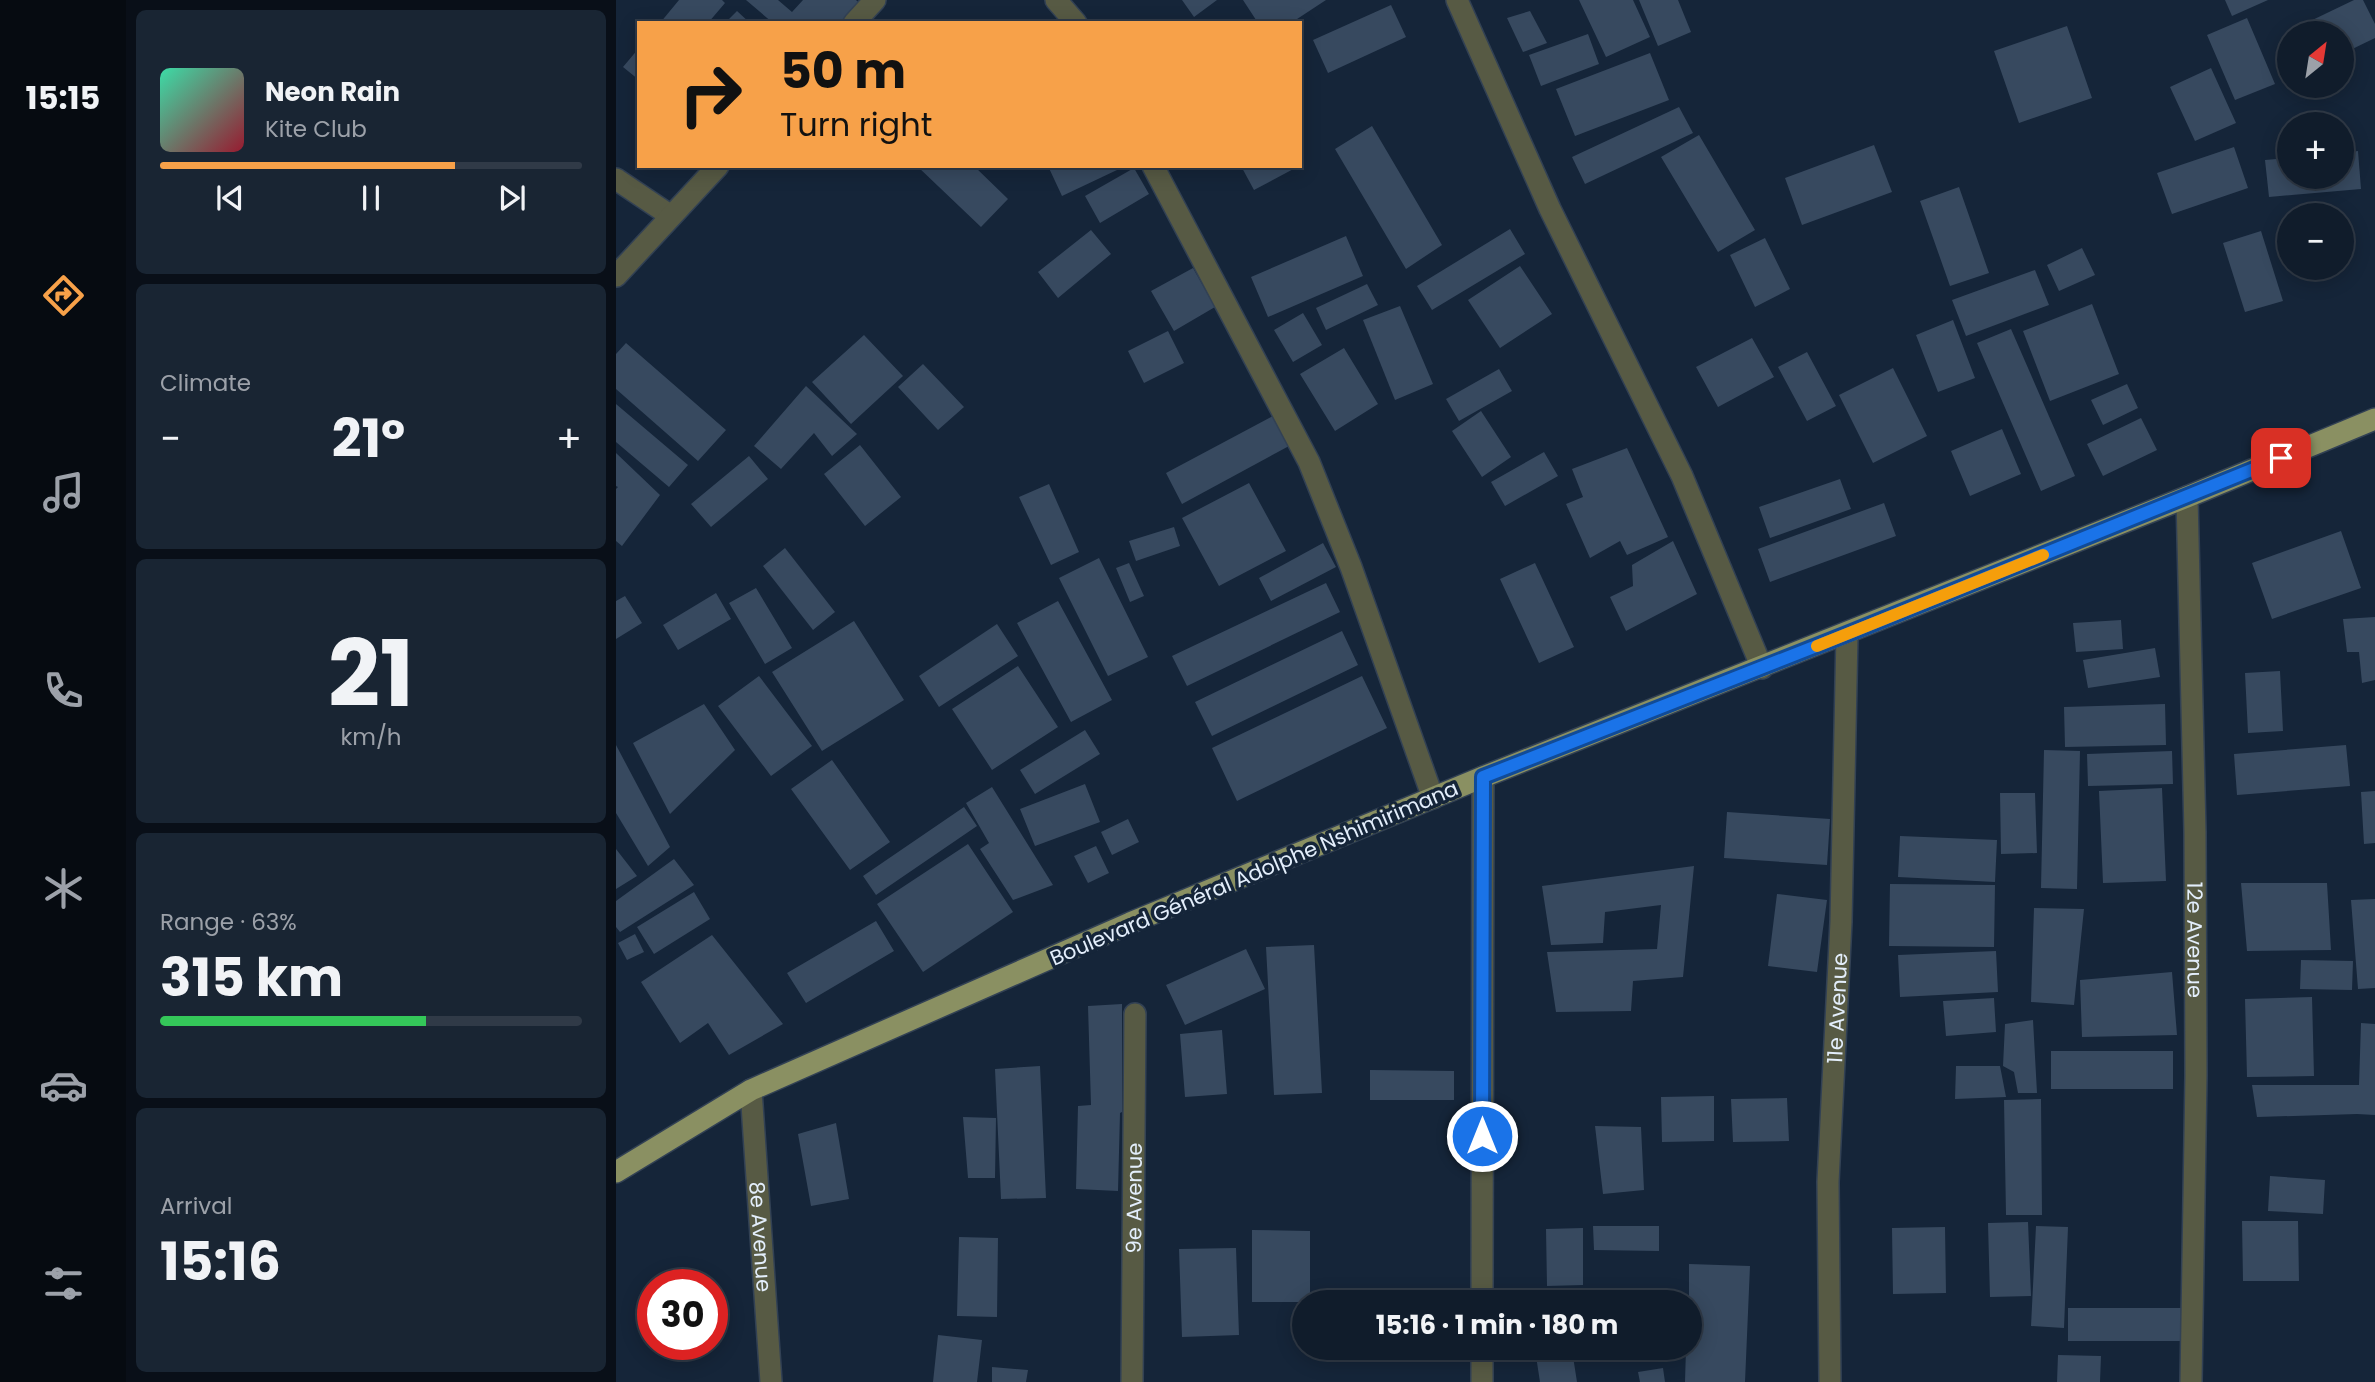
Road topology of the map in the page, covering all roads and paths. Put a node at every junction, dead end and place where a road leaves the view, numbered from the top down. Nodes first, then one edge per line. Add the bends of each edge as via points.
1 (875, 0) edge
2 (1056, 0) edge
3 (1457, 0) edge
4 (856, 21) edge
5 (1074, 21) edge
6 (716, 168) edge
7 (1154, 168) edge
8 (616, 179) edge
9 (671, 216) junction
10 (616, 276) edge
11 (2375, 419) edge
12 (2187, 497) junction
13 (1847, 634) junction
14 (1762, 667) junction
15 (1483, 777) junction
16 (1433, 798) junction
17 (1135, 1014) dead end
18 (751, 1090) junction
19 (616, 1172) edge
20 (1482, 1290) edge
21 (1482, 1360) edge
22 (771, 1382) edge
23 (1132, 1382) edge
24 (1482, 1382) edge
25 (1830, 1382) edge
26 (2191, 1382) edge

1 - 4 street
2 - 5 street
3 - 14 street via 1550,209 1682,476
6 - 9 street
7 - 16 street via 1309,461
8 - 9 street
9 - 10 street
11 - 12 main road, Boulevard Général Adolphe Nshimirimana
12 - 13 main road, Boulevard Général Adolphe Nshimirimana
12 - 26 street, 12e Avenue via 2196,1075
13 - 14 main road, Boulevard Général Adolphe Nshimirimana
13 - 25 street, 11e Avenue via 1841,922 1828,1182
14 - 15 main road, Boulevard Général Adolphe Nshimirimana
15 - 16 main road, Boulevard Général Adolphe Nshimirimana
15 - 20 street
16 - 18 main road, Boulevard Général Adolphe Nshimirimana via 1130,923
17 - 23 street, 9e Avenue
18 - 19 main road, Boulevard Général Adolphe Nshimirimana
18 - 22 street, 8e Avenue
21 - 24 street

